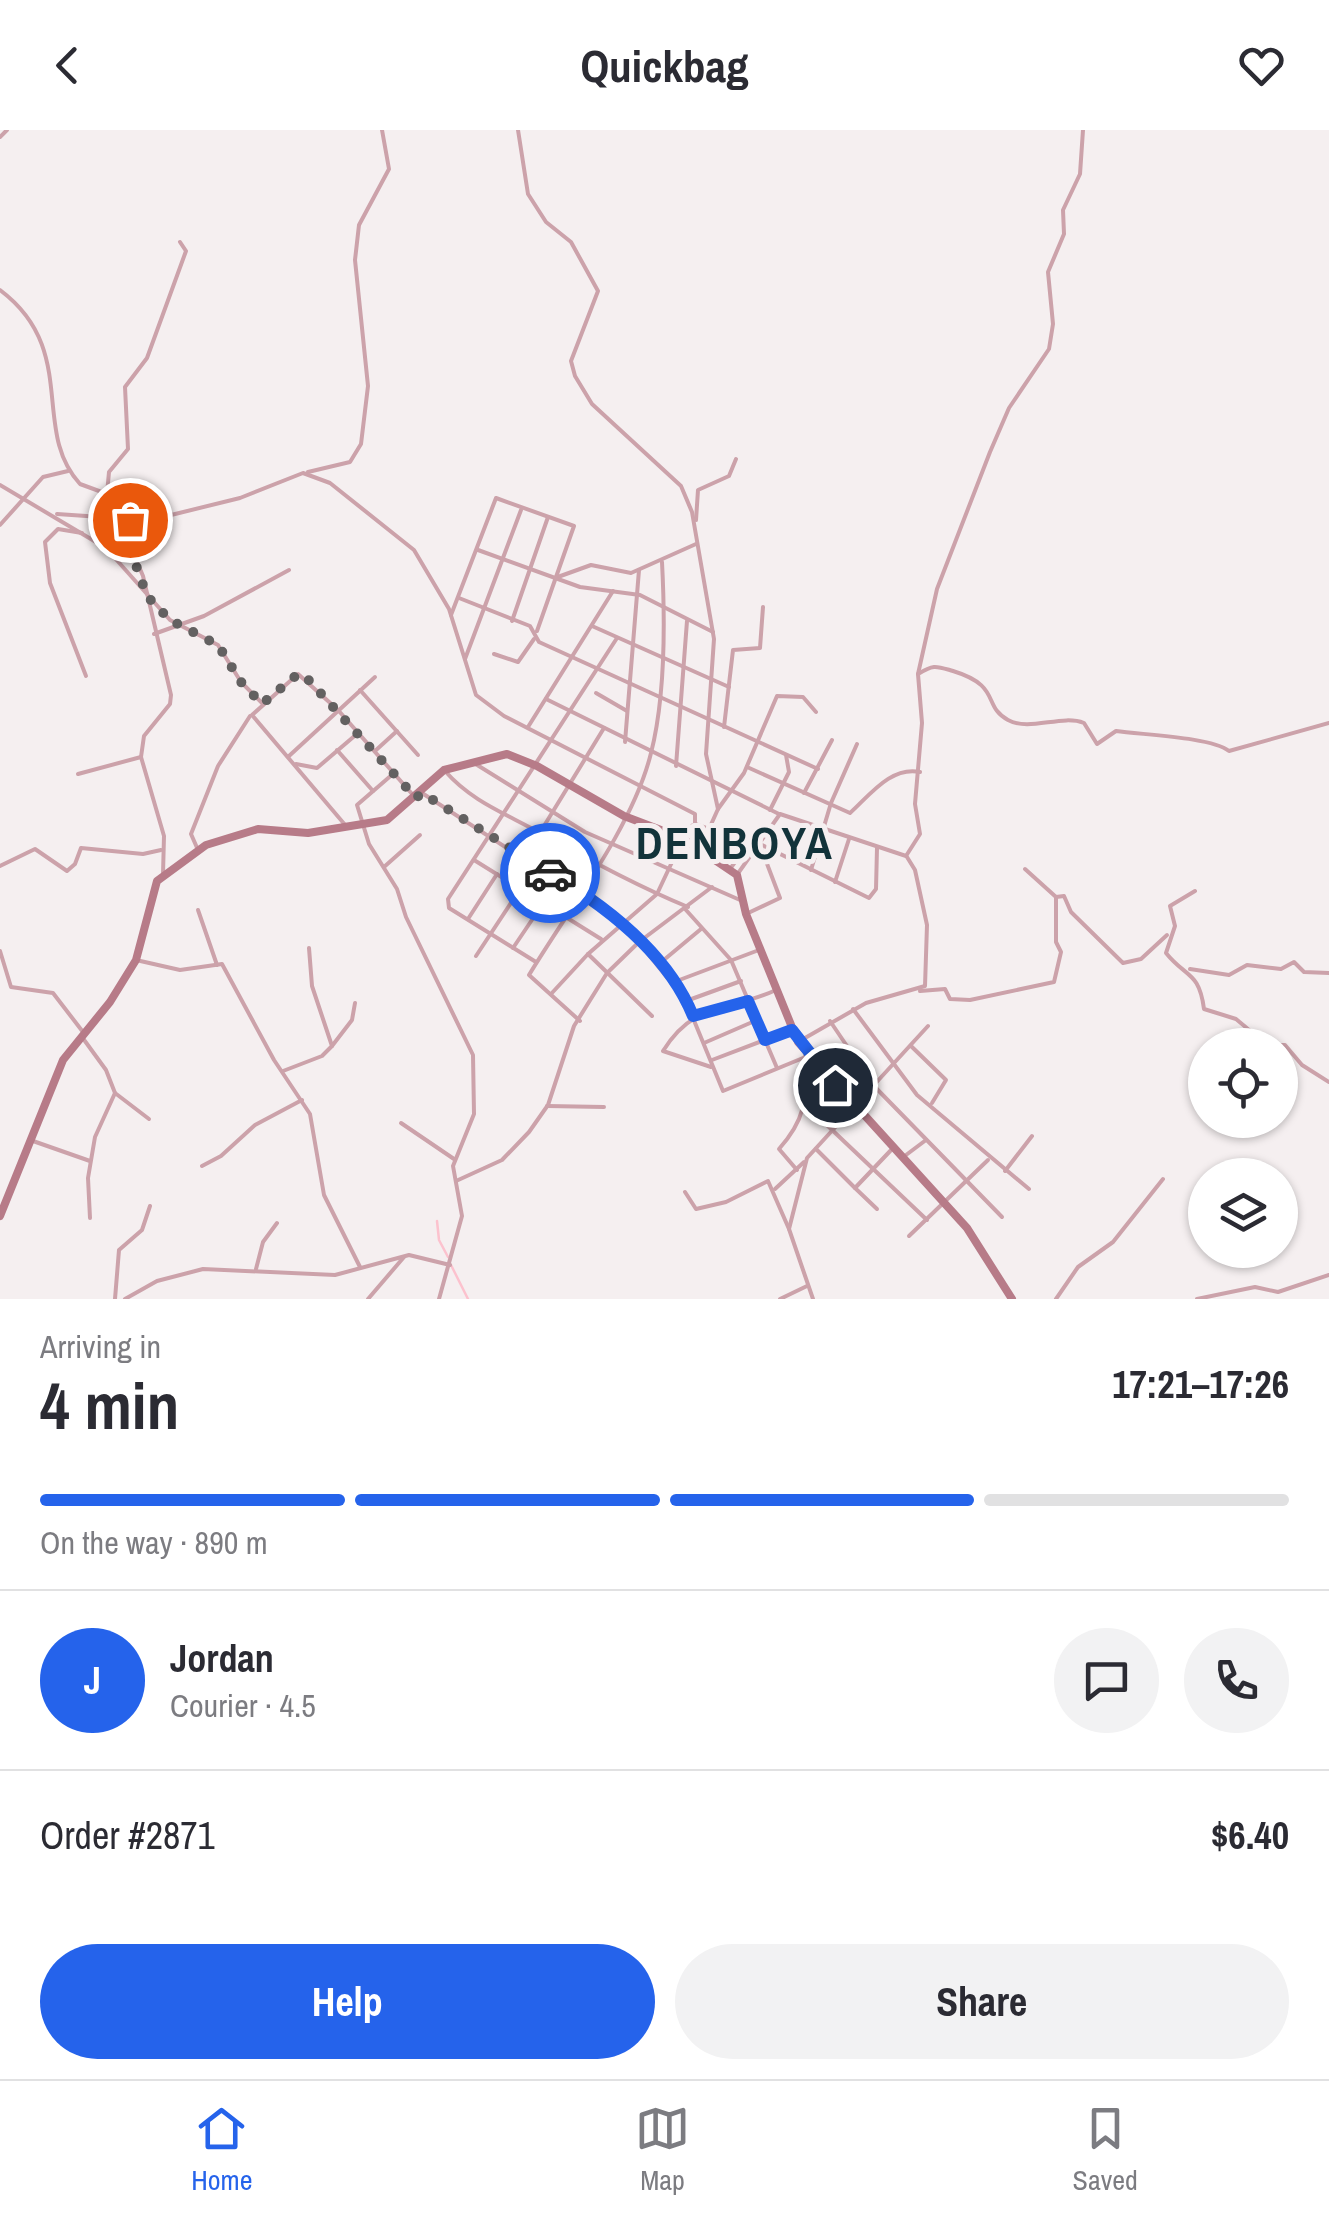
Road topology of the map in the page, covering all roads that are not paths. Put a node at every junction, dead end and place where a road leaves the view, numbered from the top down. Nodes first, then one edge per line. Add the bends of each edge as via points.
1 (7, 130) edge
2 (382, 130) edge
3 (518, 130) edge
4 (1083, 130) edge
5 (0, 137) edge
6 (180, 242) dead end
7 (0, 290) edge
8 (736, 459) dead end
9 (70, 470) junction
10 (303, 473) junction
11 (0, 485) edge
12 (107, 494) junction
13 (21, 498) junction
14 (522, 508) junction
15 (155, 513) junction
16 (52, 514) junction
17 (548, 517) junction
18 (126, 519) junction
19 (694, 524) junction
20 (0, 525) edge
21 (84, 532) junction
22 (698, 543) junction
23 (478, 550) junction
24 (502, 558) junction
25 (662, 562) junction
26 (530, 569) junction
27 (289, 570) dead end
28 (639, 570) junction
29 (556, 578) junction
30 (613, 592) junction
31 (640, 595) junction
32 (147, 596) junction
33 (459, 598) junction
34 (763, 608) dead end
35 (664, 609) junction
36 (486, 611) junction
37 (451, 616) junction
38 (512, 620) junction
39 (687, 620) junction
40 (177, 624) junction
41 (592, 626) junction
42 (713, 632) junction
43 (154, 634) junction
44 (535, 636) junction
45 (617, 638) junction
46 (632, 645) junction
47 (494, 654) dead end
48 (573, 657) junction
49 (660, 658) junction
50 (464, 659) junction
51 (597, 668) junction
52 (683, 670) junction
53 (918, 674) junction
54 (86, 676) dead end
55 (374, 677) dead end
56 (710, 682) junction
57 (629, 684) junction
58 (729, 687) junction
59 (360, 690) junction
60 (596, 694) dead end
61 (658, 696) junction
62 (546, 699) junction
63 (262, 704) junction
64 (680, 707) junction
65 (338, 710) junction
66 (571, 710) junction
67 (627, 712) junction
68 (816, 712) dead end
69 (252, 715) junction
70 (707, 720) junction
71 (1329, 723) edge
72 (528, 727) junction
73 (604, 728) junction
74 (724, 728) junction
75 (398, 730) junction
76 (358, 732) junction
77 (553, 739) junction
78 (832, 740) dead end
79 (626, 742) junction
80 (759, 743) junction
81 (857, 744) dead end
82 (337, 750) junction
83 (375, 751) junction
84 (651, 754) junction
85 (418, 755) dead end
86 (786, 755) junction
87 (288, 756) junction
88 (587, 756) junction
89 (140, 757) junction
90 (471, 761) junction
91 (296, 764) junction
92 (537, 766) junction
93 (676, 766) junction
94 (747, 767) junction
95 (818, 769) junction
96 (444, 770) junction
97 (920, 772) junction
98 (394, 773) junction
99 (78, 774) dead end
100 (712, 782) junction
101 (570, 784) junction
102 (784, 784) junction
103 (637, 788) junction
104 (373, 791) junction
105 (730, 791) junction
106 (519, 793) junction
107 (804, 793) junction
108 (419, 795) junction
109 (830, 805) junction
110 (554, 810) junction
111 (718, 810) junction
112 (770, 810) junction
113 (780, 814) junction
114 (504, 815) junction
115 (624, 816) junction
116 (696, 824) junction
117 (364, 827) junction
118 (710, 827) junction
119 (348, 829) junction
120 (825, 829) junction
121 (540, 833) junction
122 (420, 835) dead end
123 (489, 838) junction
124 (682, 838) junction
125 (850, 838) junction
126 (751, 840) junction
127 (609, 843) junction
128 (759, 844) junction
129 (878, 848) junction
130 (161, 850) junction
131 (198, 850) junction
132 (906, 856) junction
133 (524, 858) junction
134 (738, 858) junction
135 (474, 860) junction
136 (536, 865) junction
137 (0, 866) edge
138 (384, 867) junction
139 (597, 867) junction
140 (670, 869) junction
141 (1024, 869) dead end
142 (811, 870) junction
143 (734, 872) junction
144 (163, 874) junction
145 (497, 874) junction
146 (835, 882) junction
147 (712, 887) junction
148 (520, 888) junction
149 (1195, 892) dead end
150 (657, 894) junction
151 (581, 896) junction
152 (1056, 896) junction
153 (544, 902) junction
154 (744, 902) junction
155 (686, 908) junction
156 (198, 910) dead end
157 (746, 914) junction
158 (567, 916) junction
159 (468, 919) junction
160 (624, 924) junction
161 (702, 928) junction
162 (1170, 932) junction
163 (490, 934) junction
164 (602, 941) junction
165 (639, 942) junction
166 (309, 948) dead end
167 (513, 948) junction
168 (760, 950) junction
169 (0, 951) edge
170 (588, 954) junction
171 (476, 956) dead end
172 (136, 960) junction
173 (731, 960) junction
174 (536, 962) junction
175 (217, 964) junction
176 (659, 964) junction
177 (1186, 968) junction
178 (1329, 973) edge
179 (607, 974) junction
180 (741, 981) junction
181 (674, 982) junction
182 (776, 990) junction
183 (920, 990) junction
184 (551, 994) junction
185 (686, 1001) junction
186 (748, 1001) junction
187 (355, 1003) dead end
188 (853, 1009) junction
189 (652, 1016) dead end
190 (693, 1016) junction
191 (757, 1020) junction
192 (830, 1020) junction
193 (580, 1021) junction
194 (928, 1026) dead end
195 (1246, 1028) edge
196 (792, 1030) junction
197 (84, 1036) junction
198 (765, 1040) junction
199 (798, 1042) junction
200 (704, 1043) junction
201 (332, 1046) junction
202 (911, 1046) junction
203 (805, 1056) junction
204 (1298, 1060) edge
205 (712, 1063) junction
206 (892, 1066) junction
207 (777, 1068) junction
208 (282, 1071) junction
209 (1329, 1082) edge
210 (874, 1086) junction
211 (115, 1093) junction
212 (303, 1100) junction
213 (931, 1104) junction
214 (547, 1106) junction
215 (855, 1106) junction
216 (604, 1107) dead end
217 (811, 1110) dead end
218 (149, 1119) dead end
219 (400, 1123) dead end
220 (833, 1130) junction
221 (1032, 1136) dead end
222 (29, 1139) junction
223 (926, 1140) junction
224 (892, 1148) junction
225 (816, 1149) junction
226 (808, 1158) junction
227 (902, 1158) junction
228 (989, 1158) junction
229 (455, 1160) junction
230 (91, 1161) junction
231 (202, 1166) dead end
232 (874, 1168) junction
233 (797, 1170) junction
234 (1004, 1171) junction
235 (1163, 1180) dead end
236 (456, 1181) junction
237 (968, 1183) junction
238 (856, 1188) junction
239 (775, 1189) junction
240 (1029, 1189) dead end
241 (684, 1192) dead end
242 (2, 1199) edge
243 (945, 1205) junction
244 (150, 1206) dead end
245 (877, 1209) dead end
246 (0, 1216) edge
247 (1002, 1217) dead end
248 (90, 1218) dead end
249 (927, 1220) junction
250 (277, 1223) dead end
251 (789, 1228) junction
252 (909, 1236) dead end
253 (405, 1256) junction
254 (450, 1265) junction
255 (360, 1268) junction
256 (256, 1269) junction
257 (1329, 1275) edge
258 (808, 1285) junction
259 (118, 1292) junction
260 (115, 1299) edge
261 (125, 1299) edge
262 (368, 1299) edge
263 (439, 1299) edge
264 (780, 1299) edge
265 (812, 1299) edge
266 (1012, 1299) edge
267 (1056, 1299) edge
268 (1197, 1299) edge

1 - 5 street
2 - 10 street via 389,169 359,225 355,260 368,386 361,444 350,462
3 - 19 street via 528,194 546,222 571,242 598,291 571,361 576,376 592,404 681,486
4 - 53 street via 1080,174 1048,272 1049,349 1009,408 990,452 938,590
6 - 12 street via 186,251 154,340 125,387 128,448 109,472
7 - 9 street via 28,313 42,338
8 - 19 street via 729,476 698,490
9 - 12 street via 80,484
9 - 13 street via 43,477
10 - 15 street via 198,510
10 - 37 street via 330,483 414,550
11 - 13 street
12 - 15 street
13 - 16 street
13 - 20 street
14 - 17 street
14 - 23 street via 496,498
14 - 24 street
15 - 18 street
16 - 18 street
16 - 21 street
17 - 26 street
17 - 29 street via 574,526
18 - 32 street via 123,529
19 - 22 street
21 - 32 street
21 - 54 street via 58,529 46,542 50,583
22 - 25 street
22 - 42 street
23 - 24 street
23 - 33 street
24 - 26 street
24 - 36 street
25 - 28 street
25 - 35 street
26 - 29 street
26 - 38 street
27 - 40 street
28 - 29 street via 591,565
28 - 31 street
29 - 30 street
29 - 44 street
30 - 31 street
30 - 41 street
31 - 35 street
31 - 46 street
32 - 40 street
32 - 43 street
33 - 36 street
33 - 37 street
34 - 58 street via 760,648 733,650
35 - 39 street
35 - 49 street
36 - 38 street
36 - 50 street
37 - 50 street
38 - 44 street
39 - 42 street
39 - 52 street
40 - 43 street
40 - 63 street via 218,645
41 - 45 street
41 - 48 street
42 - 56 street
43 - 89 street via 170,700 144,736
44 - 47 street via 518,662
44 - 48 street
45 - 46 street
45 - 51 street
46 - 49 street
46 - 57 street
48 - 51 street
48 - 62 street
49 - 52 street
49 - 61 street
50 - 72 street via 476,695
51 - 57 street
51 - 66 street
52 - 56 street
52 - 64 street
53 - 71 street via 939,664 963,672 985,684 1011,723 1074,719 1097,744 1116,731 1210,740 1228,751
53 - 97 street
55 - 59 street
56 - 58 street
56 - 70 street
57 - 61 street
57 - 67 street
58 - 74 street
59 - 65 street
59 - 75 street
60 - 67 street
61 - 64 street
61 - 84 street
62 - 66 street
62 - 72 street
63 - 65 street via 298,674
63 - 69 street
64 - 70 street
64 - 93 street
65 - 76 street
65 - 87 street
66 - 73 street
66 - 77 street
67 - 79 street
68 - 80 street via 804,697 777,696
69 - 87 street
69 - 131 street via 211,779 191,834
70 - 74 street
70 - 100 street
72 - 77 street
73 - 79 street
73 - 88 street
74 - 80 street
75 - 83 street
75 - 85 street
76 - 82 street
76 - 83 street
77 - 88 street
77 - 92 street
78 - 95 street
79 - 84 street
80 - 86 street
80 - 94 street
81 - 109 street
82 - 91 street via 316,768
82 - 104 street
83 - 98 street
84 - 93 street
84 - 103 street
86 - 95 street
86 - 102 street
87 - 91 street
88 - 101 street
88 - 103 street
89 - 99 street
89 - 130 street via 160,821
90 - 92 main road via 508,754
90 - 96 main road
90 - 106 street
91 - 119 street
92 - 101 main road
92 - 106 street
93 - 100 street
94 - 102 street
94 - 105 street
95 - 107 street
96 - 108 main road
96 - 114 street via 460,789
97 - 109 street via 891,776 850,813
97 - 132 street via 920,834
98 - 104 street
98 - 108 street
100 - 105 street
100 - 111 street
101 - 110 street
101 - 115 main road
102 - 107 street
102 - 112 street
103 - 115 street
103 - 116 street via 694,814
104 - 117 street via 357,804
105 - 111 street
105 - 112 street
106 - 110 street
106 - 114 street
107 - 109 street
108 - 117 main road via 387,820
108 - 123 street
109 - 120 street
110 - 121 street
110 - 127 street
111 - 118 street
112 - 113 street
113 - 120 street
113 - 128 street
114 - 121 street
114 - 123 street
115 - 124 main road
115 - 127 street
116 - 118 street
116 - 124 street
117 - 119 main road
117 - 138 street
118 - 126 street
118 - 134 street
119 - 131 main road via 258,829
120 - 125 street
120 - 142 street
121 - 133 street
121 - 139 street
122 - 138 street
123 - 133 street
123 - 135 street
124 - 140 street
124 - 143 main road
125 - 129 street
125 - 146 street
126 - 128 street
126 - 134 street
127 - 139 street
127 - 140 street
128 - 142 street
128 - 143 street
128 - 157 street via 780,898
129 - 132 street
129 - 146 street via 873,896
130 - 137 street via 81,848 67,870 35,849
130 - 144 street
131 - 144 main road
132 - 183 street via 928,932
133 - 136 street
134 - 143 street
135 - 145 street
135 - 159 street via 448,899 449,908
136 - 148 street
136 - 151 street
138 - 229 street via 473,1054 474,1114
139 - 150 street
139 - 151 street
140 - 147 street
140 - 150 street
141 - 152 street
142 - 146 street
143 - 154 main road
144 - 172 main road
145 - 148 street
145 - 159 street
147 - 154 street
147 - 155 street
148 - 153 street
148 - 163 street
149 - 162 street via 1170,906
150 - 155 street
150 - 160 street
151 - 158 street
151 - 160 street
152 - 162 street via 1064,896 1071,912 1123,963 1142,959
152 - 183 street via 1062,952 1054,982 970,1000
153 - 158 street
153 - 167 street
154 - 157 main road
155 - 161 street
155 - 165 street
156 - 175 street
157 - 168 main road
158 - 164 street
158 - 174 street
159 - 163 street
160 - 164 street
160 - 165 street
161 - 173 street
161 - 176 street
162 - 177 street via 1166,953
163 - 167 street
163 - 171 street
164 - 170 street
165 - 176 street
165 - 179 street
166 - 201 street via 312,986
167 - 174 street
168 - 173 street
168 - 182 main road
169 - 197 street via 11,987 53,993
170 - 179 street
170 - 184 street
172 - 175 street via 180,970
172 - 197 main road
173 - 180 street
173 - 181 street
174 - 184 street via 529,974
175 - 208 street
176 - 181 street
177 - 178 street via 1228,974 1247,965 1281,969 1294,962 1304,972
177 - 195 street via 1202,989 1204,1009
179 - 189 street
179 - 193 street
180 - 185 street
180 - 186 street
181 - 185 street
182 - 186 street
182 - 196 main road
183 - 188 street
184 - 193 street
185 - 190 street
186 - 190 street
186 - 191 street
187 - 201 street via 352,1020
188 - 192 street
188 - 206 street
190 - 200 street
190 - 205 street via 663,1051
191 - 198 street
191 - 200 street
192 - 199 street
192 - 210 street
193 - 214 street
194 - 202 street
196 - 198 street
196 - 199 main road
197 - 211 street
197 - 222 main road via 63,1060
198 - 205 street
198 - 207 street
199 - 203 main road
200 - 205 street
201 - 208 street
202 - 206 street
202 - 213 street via 946,1080
203 - 207 street
203 - 215 main road
203 - 233 street via 808,1096 778,1150
204 - 209 street
205 - 207 street via 723,1091
206 - 210 street
206 - 213 street
208 - 212 street
210 - 215 street
210 - 223 street
211 - 218 street
211 - 230 street via 97,1125
212 - 231 street via 255,1125
212 - 255 street via 324,1195
213 - 228 street
214 - 216 street
214 - 236 street via 502,1160
215 - 220 street
215 - 224 main road
217 - 220 street
219 - 229 street
220 - 225 street
220 - 232 street
221 - 234 street
222 - 230 street
222 - 242 main road
223 - 227 street
223 - 237 street
224 - 227 main road
224 - 232 street
225 - 226 street
225 - 238 street
226 - 233 street
226 - 251 street
227 - 243 main road
228 - 234 street
228 - 237 street
229 - 236 street
230 - 248 street
232 - 238 street
232 - 249 street
233 - 239 street
234 - 240 street
235 - 267 street via 1113,1242 1078,1267
236 - 254 street via 462,1216
237 - 243 street
237 - 247 street
238 - 245 street
239 - 241 street via 768,1181 696,1208
239 - 251 street
242 - 246 main road
243 - 249 street
243 - 266 main road
244 - 259 street via 142,1230 119,1250
249 - 252 street
250 - 256 street
251 - 258 street
253 - 254 street
253 - 255 street
253 - 262 street
254 - 263 street
255 - 256 street via 309,1276
256 - 261 street via 174,1275
257 - 268 street via 1278,1292 1255,1287
258 - 264 street
258 - 265 street
259 - 260 street
259 - 261 street

